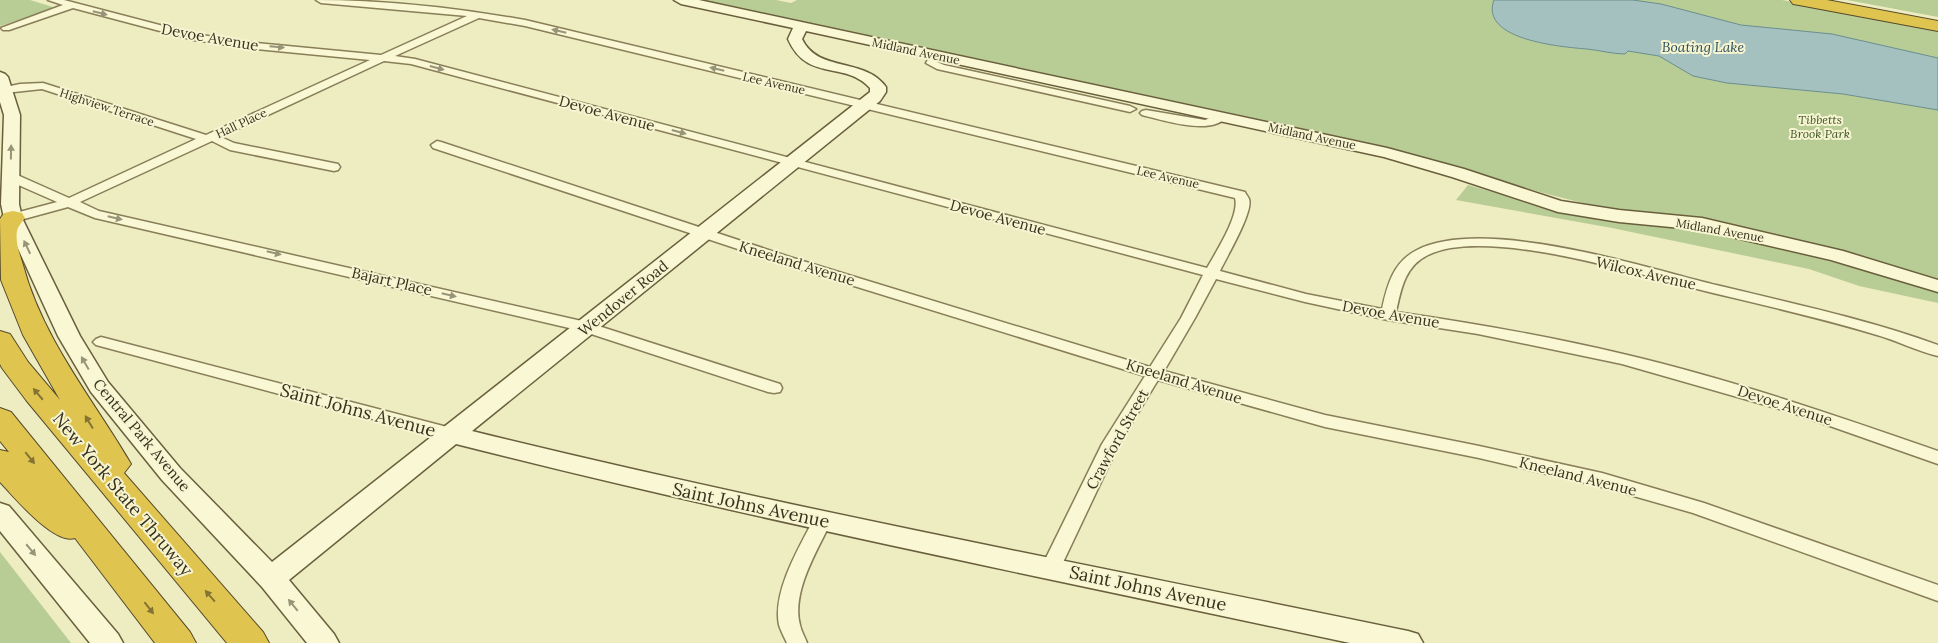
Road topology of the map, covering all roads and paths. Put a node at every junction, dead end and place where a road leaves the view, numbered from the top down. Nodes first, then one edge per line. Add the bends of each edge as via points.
1 (53, 0) edge
2 (88, 0) edge
3 (321, 0) edge
4 (681, 0) edge
5 (1798, 0) edge
6 (1825, 0) edge
7 (71, 6) junction
8 (479, 14) junction
9 (1938, 21) edge
10 (801, 26) junction
11 (1938, 26) edge
12 (6, 28) dead end
13 (935, 56) junction
14 (385, 58) junction
15 (3, 84) edge
16 (866, 104) junction
17 (1130, 109) dead end
18 (1146, 113) dead end
19 (1220, 117) junction
20 (209, 138) junction
21 (437, 145) dead end
22 (794, 162) junction
23 (334, 167) dead end
24 (11, 177) junction
25 (1224, 190) joint
26 (70, 202) junction
27 (7, 219) edge
28 (704, 234) junction
29 (1210, 274) junction
30 (1938, 286) edge
31 (1388, 315) junction
32 (586, 327) junction
33 (0, 340) edge
34 (101, 342) dead end
35 (1938, 351) edge
36 (1154, 373) junction
37 (774, 388) dead end
38 (0, 419) edge
39 (451, 434) junction
40 (1938, 458) edge
41 (0, 461) edge
42 (0, 513) edge
43 (823, 520) junction
44 (160, 538) junction
45 (1051, 568) junction
46 (122, 573) junction
47 (272, 579) junction
48 (1938, 593) edge
49 (108, 643) edge
50 (177, 643) edge
51 (250, 643) edge
52 (324, 643) edge
53 (797, 643) edge
54 (1408, 643) edge

1 - 7 street, Devoe Avenue
2 - 7 street
3 - 8 street, Lee Avenue
4 - 10 street, Midland Avenue
5 - 11 highway
6 - 9 highway
7 - 12 street
7 -> 14 street, Devoe Avenue via 212,40
8 - 14 street, Hall Place
16 -> 8 street, Lee Avenue
10 - 13 street, Midland Avenue
10 - 16 street, Wendover Road via 795,39 805,55 864,76 877,84 877,95
13 - 17 street via 931,63 942,67
13 - 19 street, Midland Avenue
14 - 20 street, Hall Place
14 -> 22 street, Devoe Avenue via 411,61
15 - 20 street, Highview Terrace via 43,86
24 -> 15 street, Central Park Avenue via 12,115
16 - 22 street, Wendover Road
16 - 25 street, Lee Avenue
18 - 19 street via 1205,123
19 - 30 street, Midland Avenue via 1387,153 1558,206 1702,224 1836,255
20 - 23 street, Highview Terrace via 230,146
20 - 26 street, Hall Place
21 - 28 street, Kneeland Avenue
22 - 28 street, Wendover Road
22 - 29 street, Devoe Avenue
24 - 26 street, Bajart Place
24 - 27 street, Central Park Avenue
25 - 29 street, Crawford Street via 1240,195 1243,207
26 - 27 street, Hall Place
26 -> 32 street, Bajart Place via 95,214
44 -> 27 highway via 56,367 18,297 5,240
47 -> 27 street, Central Park Avenue via 171,474 99,387
28 - 32 street, Wendover Road
28 - 36 street, Kneeland Avenue
29 - 31 street, Devoe Avenue
29 - 36 street, Crawford Street via 1188,318
31 - 35 street, Wilcox Avenue via 1396,282 1408,260 1434,248 1461,243 1516,245 1635,270 1875,330
31 - 40 street, Devoe Avenue via 1478,328 1623,359 1799,408
32 - 37 street, Bajart Place
32 - 39 street, Wendover Road
44 -> 33 highway, New York State Thruway via 36,393
34 - 39 street, Saint Johns Avenue
36 - 45 street, Crawford Street via 1111,444
36 - 48 street, Kneeland Avenue via 1301,416 1602,480 1698,508
38 -> 46 highway
39 - 43 street, Saint Johns Avenue via 602,472
39 - 47 street, Wendover Road
41 - 46 highway via 31,494
42 -> 49 street
43 - 45 street, Saint Johns Avenue
43 - 53 street via 797,574 790,602 789,622
51 -> 44 highway, New York State Thruway
45 - 54 street, Saint Johns Avenue
46 -> 50 highway
52 -> 47 street, Central Park Avenue

